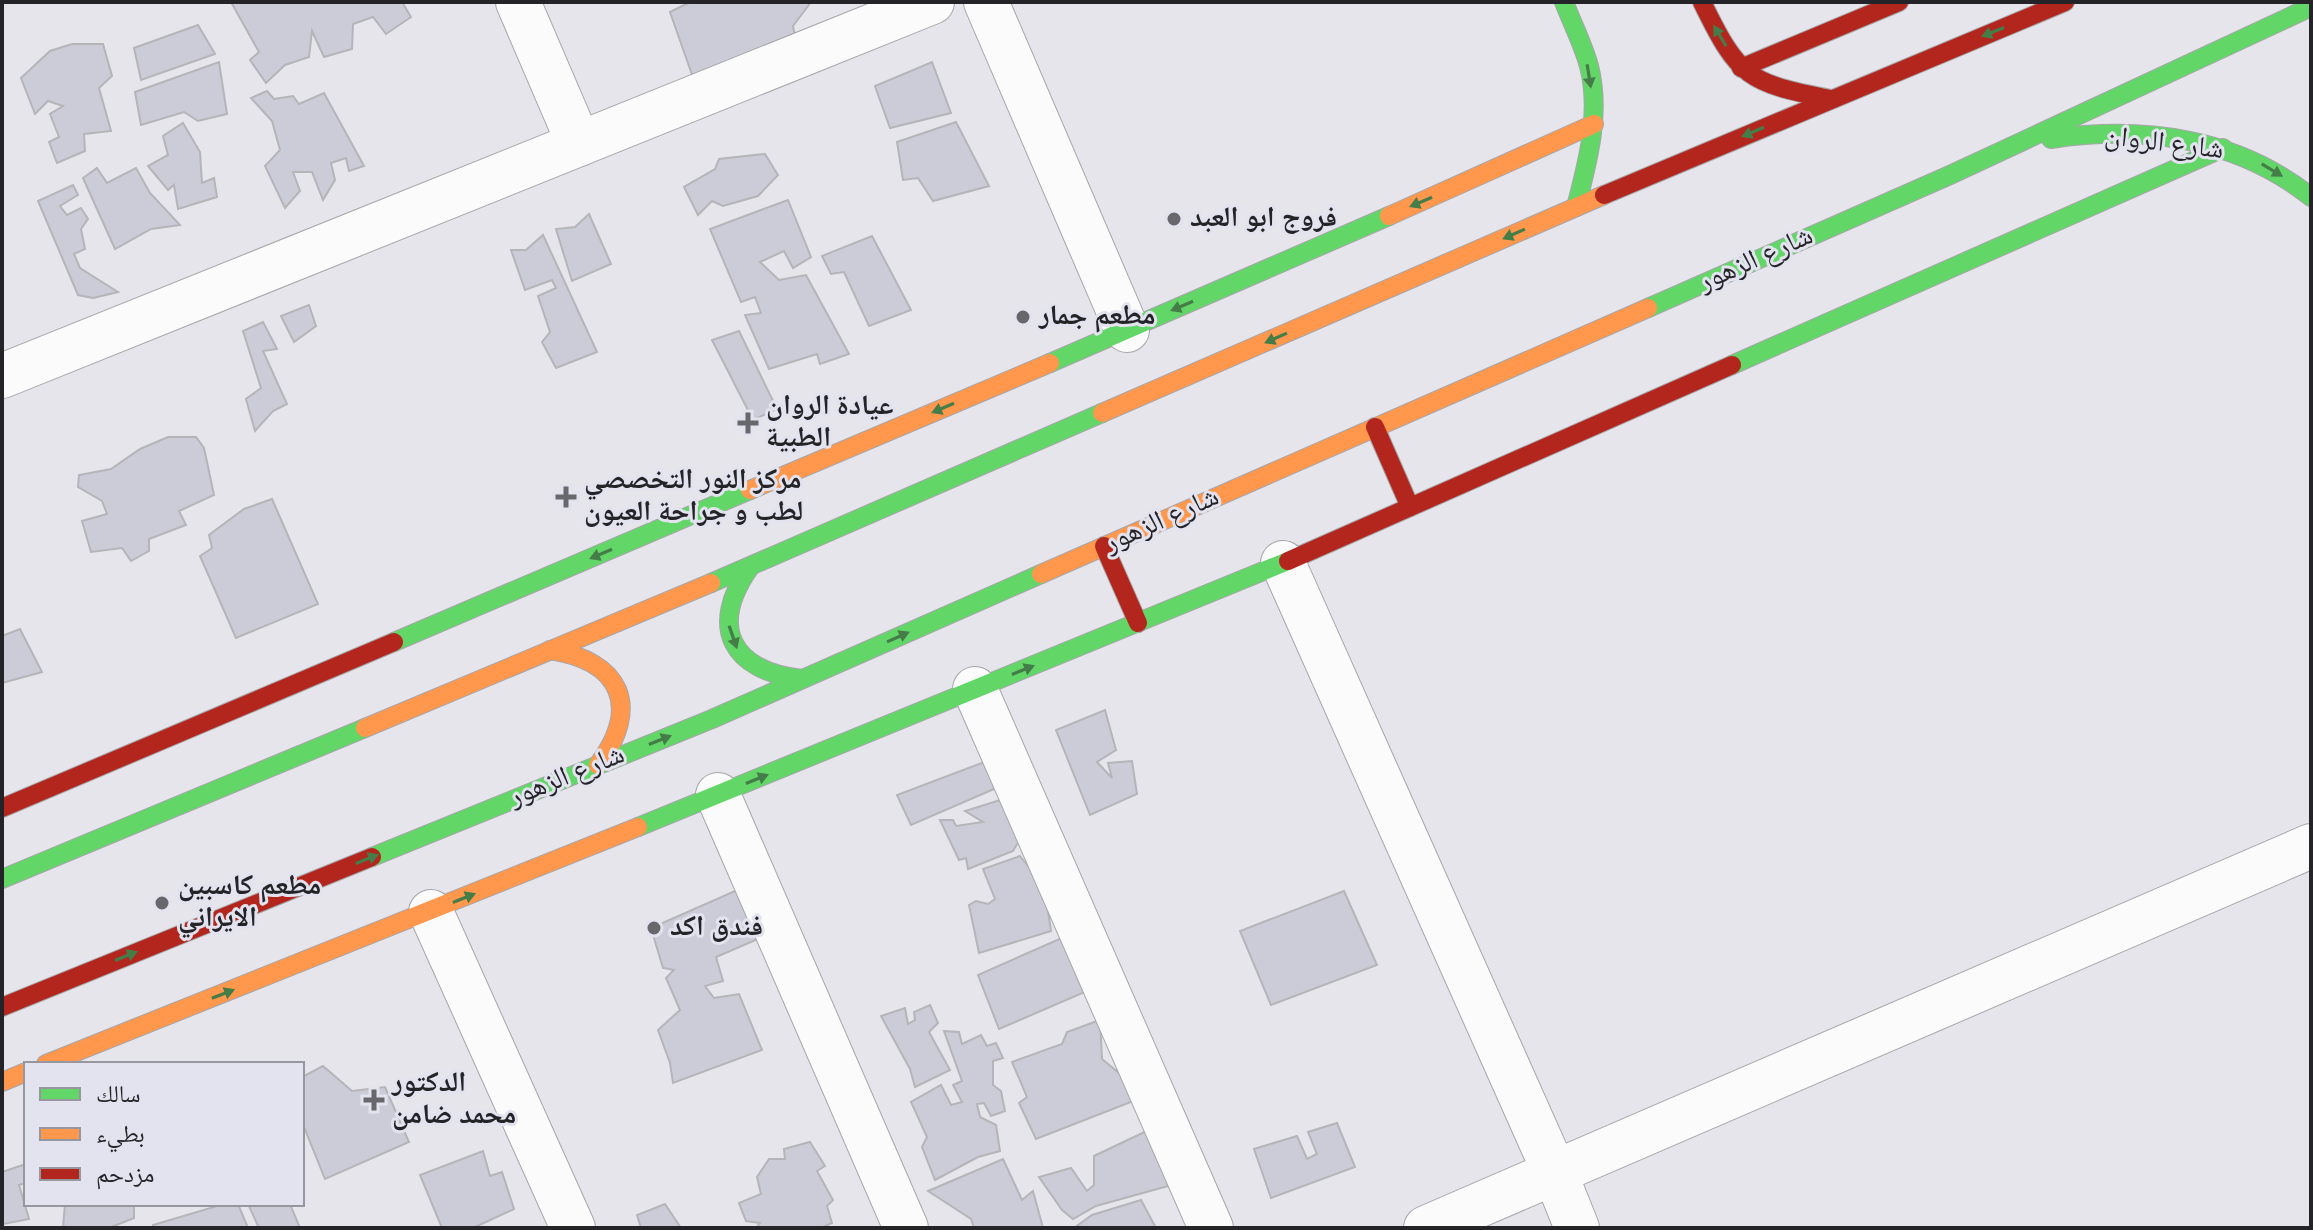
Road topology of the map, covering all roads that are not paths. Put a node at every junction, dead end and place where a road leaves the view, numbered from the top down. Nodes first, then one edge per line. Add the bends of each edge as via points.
1 (518, 2) edge
2 (932, 2) edge
3 (986, 2) edge
4 (1564, 2) edge
5 (1702, 2) edge
6 (1899, 2) edge
7 (2065, 2) edge
8 (2311, 7) edge
9 (1741, 68) junction
10 (1831, 99) junction
11 (1594, 124) junction
12 (579, 144) junction
13 (2223, 148) junction
14 (2006, 149) junction
15 (2311, 197) edge
16 (1576, 207) junction
17 (1127, 330) junction
18 (2, 376) edge
19 (1375, 427) junction
20 (1410, 507) junction
21 (1104, 546) junction
22 (1283, 563) junction
23 (750, 567) junction
24 (1138, 623) junction
25 (550, 650) junction
26 (802, 679) junction
27 (975, 689) junction
28 (598, 765) junction
29 (718, 795) junction
30 (2, 808) edge
31 (2311, 846) edge
32 (2, 879) edge
33 (431, 912) junction
34 (2, 1007) edge
35 (50, 1062) edge
36 (24, 1073) edge
37 (2, 1082) edge
38 (1555, 1173) junction
39 (559, 1224) edge
40 (906, 1228) edge
41 (1211, 1228) edge
42 (1426, 1228) edge
43 (1577, 1228) edge

1 - 12 street
2 - 12 street
3 - 17 street
4 -> 11 main road via 1589,68
9 -> 5 main road
6 - 9 main road
7 -> 10 main road
8 - 14 main road, شارع الزهور
9 - 10 main road via 1777,88
10 -> 16 main road
11 - 16 main road
11 -> 17 main road
12 - 18 street
13 - 14 main road, شارع الروان via 2126,134 2065,136
13 -> 15 main road, شارع الروان via 2260,163
13 - 20 main road
14 - 19 main road, شارع الزهور
16 -> 23 main road
17 -> 30 main road
19 - 20 main road
19 - 21 main road, شارع الزهور
20 - 22 main road
21 - 24 main road
26 -> 21 main road, شارع الزهور
22 - 24 main road
22 - 38 street
23 - 25 main road
23 -> 26 main road via 730,597 730,634 738,651 765,674
27 -> 24 main road
25 - 28 main road via 587,657 608,674 621,698 619,735
25 - 32 main road
28 -> 26 main road, شارع الزهور
29 -> 27 main road
27 - 41 street
34 -> 28 main road, شارع الزهور via 89,979
33 -> 29 main road
29 - 40 street
31 - 38 street
35 -> 33 main road via 111,1030
33 - 39 street
36 - 37 main road
38 - 42 street
38 - 43 street

